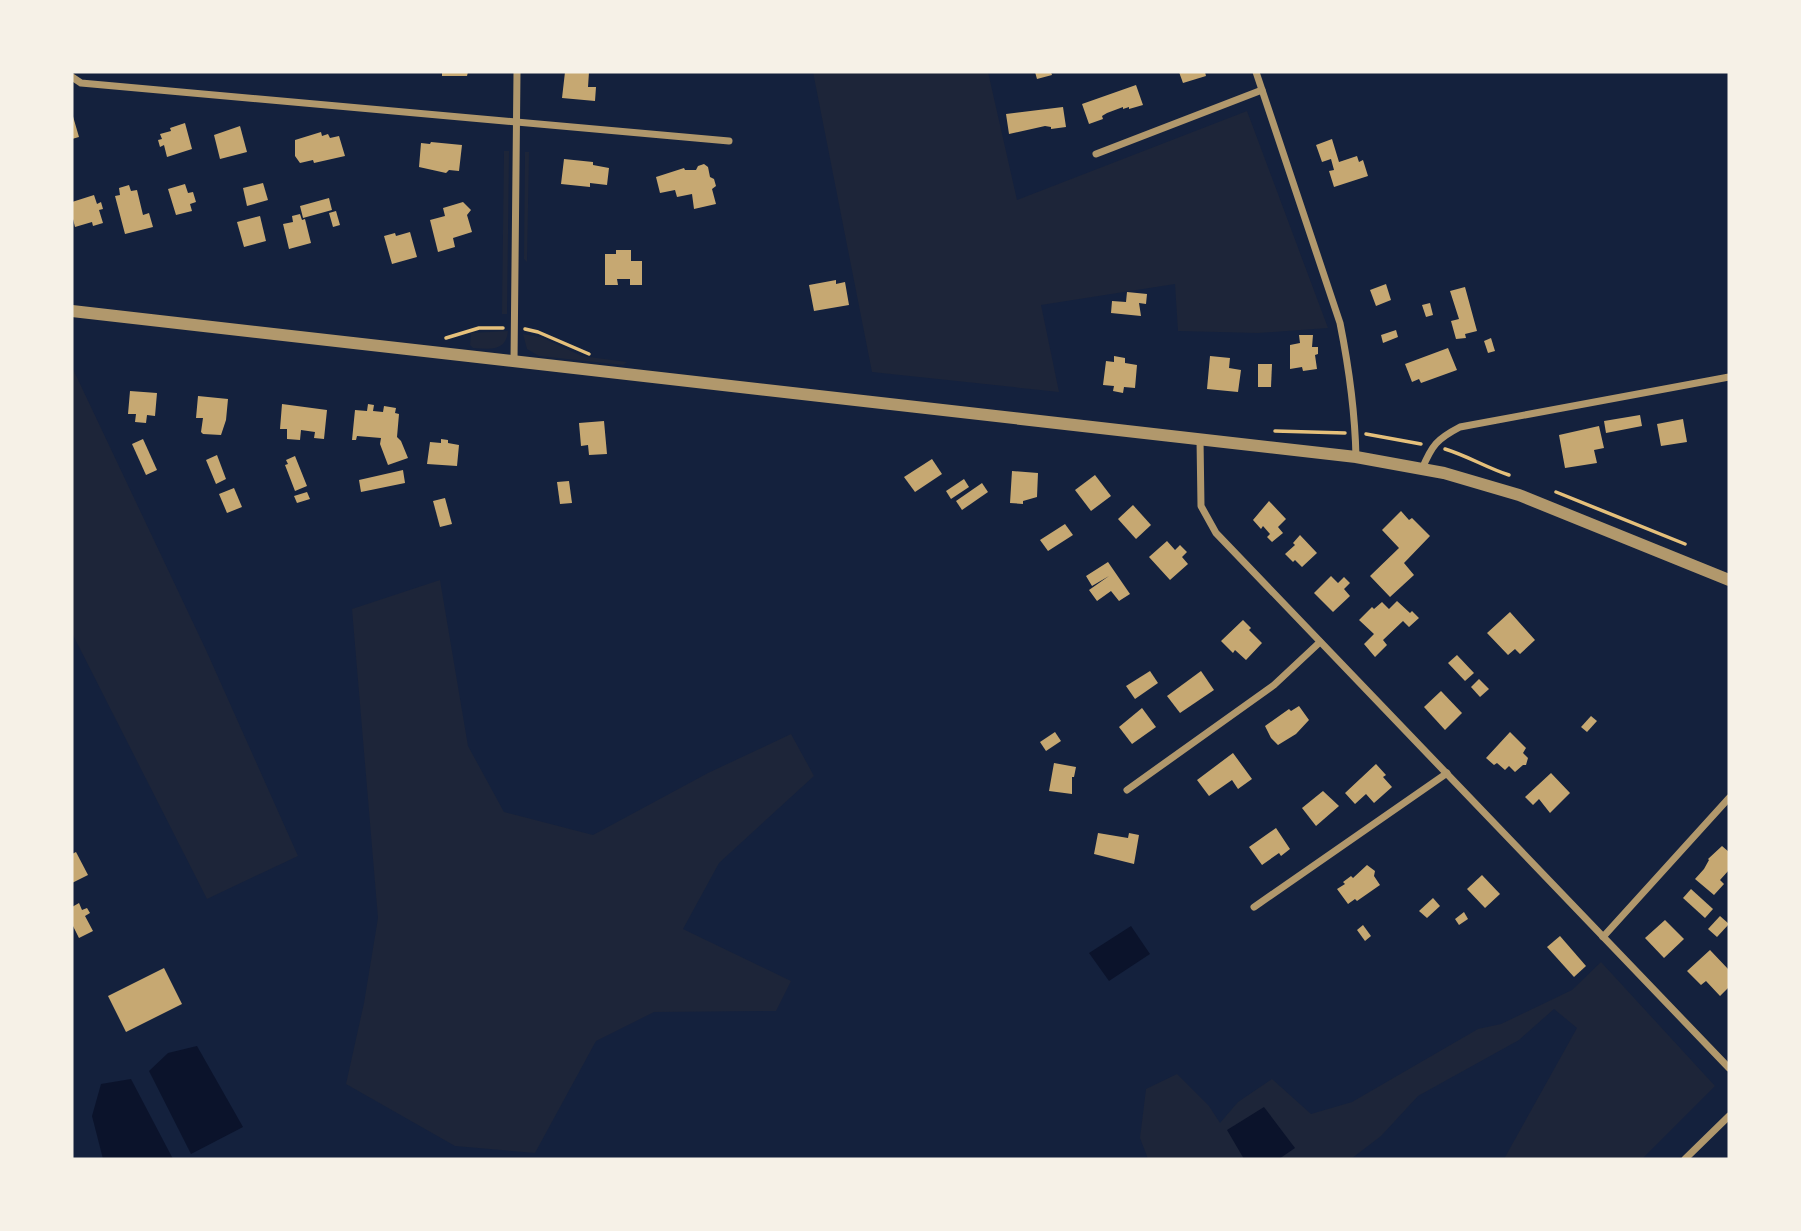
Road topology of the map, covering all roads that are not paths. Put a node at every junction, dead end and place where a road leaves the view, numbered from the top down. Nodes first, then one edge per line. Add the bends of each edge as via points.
1 (517, 72) edge
2 (1256, 72) edge
3 (72, 77) edge
4 (1262, 90) junction
5 (517, 121) junction
6 (729, 141) dead end
7 (1096, 154) dead end
8 (72, 311) edge
9 (514, 362) junction
10 (1729, 377) edge
11 (1200, 439) junction
12 (1356, 457) junction
13 (1422, 469) junction
14 (1729, 580) edge
15 (1320, 642) junction
16 (1447, 773) junction
17 (1126, 790) dead end
18 (1729, 798) edge
19 (1254, 906) dead end
20 (1604, 937) junction
21 (1729, 1068) edge
22 (1729, 1116) edge
23 (1685, 1159) edge

1 - 5 street
2 - 4 street
3 - 5 street via 81,83
4 - 7 street
4 - 12 street via 1340,323
5 - 6 street
5 - 9 street
8 - 9 street
9 - 11 street
10 - 13 street via 1460,427 1432,446
11 - 12 street
11 - 15 street via 1201,506 1207,520
12 - 13 street
13 - 14 street via 1519,495
15 - 16 street
15 - 17 street via 1274,685
16 - 19 street
16 - 20 street
18 - 20 street
20 - 21 street
22 - 23 street

